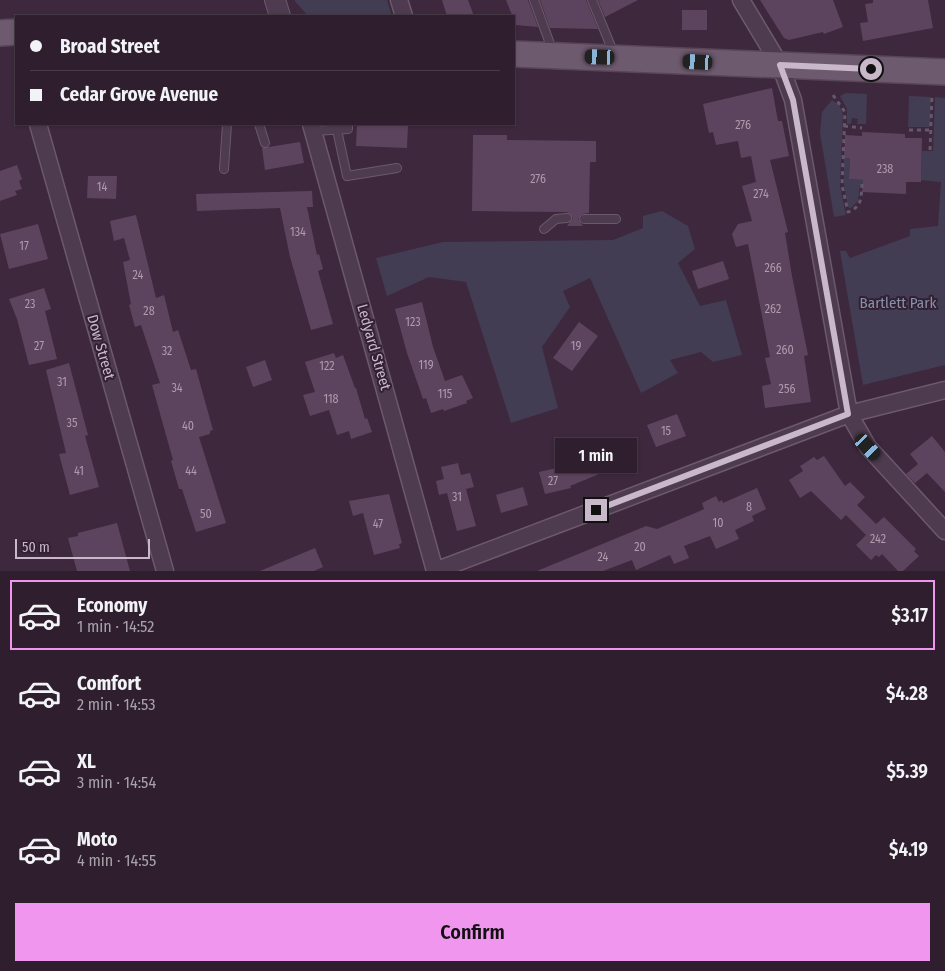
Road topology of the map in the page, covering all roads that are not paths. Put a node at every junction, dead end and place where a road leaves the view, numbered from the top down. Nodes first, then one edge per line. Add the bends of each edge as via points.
1 (275, 0) edge
2 (399, 0) edge
3 (534, 0) edge
4 (592, 0) edge
5 (741, 0) edge
6 (280, 15) edge
7 (404, 15) edge
8 (515, 54) edge
9 (554, 55) junction
10 (616, 58) junction
11 (780, 65) junction
12 (945, 72) edge
13 (38, 125) edge
14 (227, 125) edge
15 (259, 125) edge
16 (348, 125) edge
17 (312, 127) edge
18 (337, 130) junction
19 (265, 144) dead end
20 (397, 168) dead end
21 (224, 169) dead end
22 (337, 178) junction
23 (567, 218) dead end
24 (584, 219) dead end
25 (616, 219) dead end
26 (544, 229) dead end
27 (945, 390) edge
28 (848, 414) junction
29 (945, 531) edge
30 (165, 571) edge
31 (435, 571) edge

1 - 6 street
2 - 7 street
3 - 9 lane
4 - 10 lane
5 - 11 street
8 - 9 main road
9 - 10 main road
10 - 11 main road
11 - 12 main road
11 - 28 street via 793,100
13 - 30 street, Dow Street
14 - 21 lane
15 - 19 lane
16 - 18 lane via 348,130
17 - 18 lane
17 - 22 street, Ledyard Street
18 - 22 lane
20 - 22 lane
22 - 31 street, Ledyard Street
23 - 26 lane via 556,219
24 - 25 lane
27 - 28 street
28 - 29 street via 868,447
28 - 31 street

